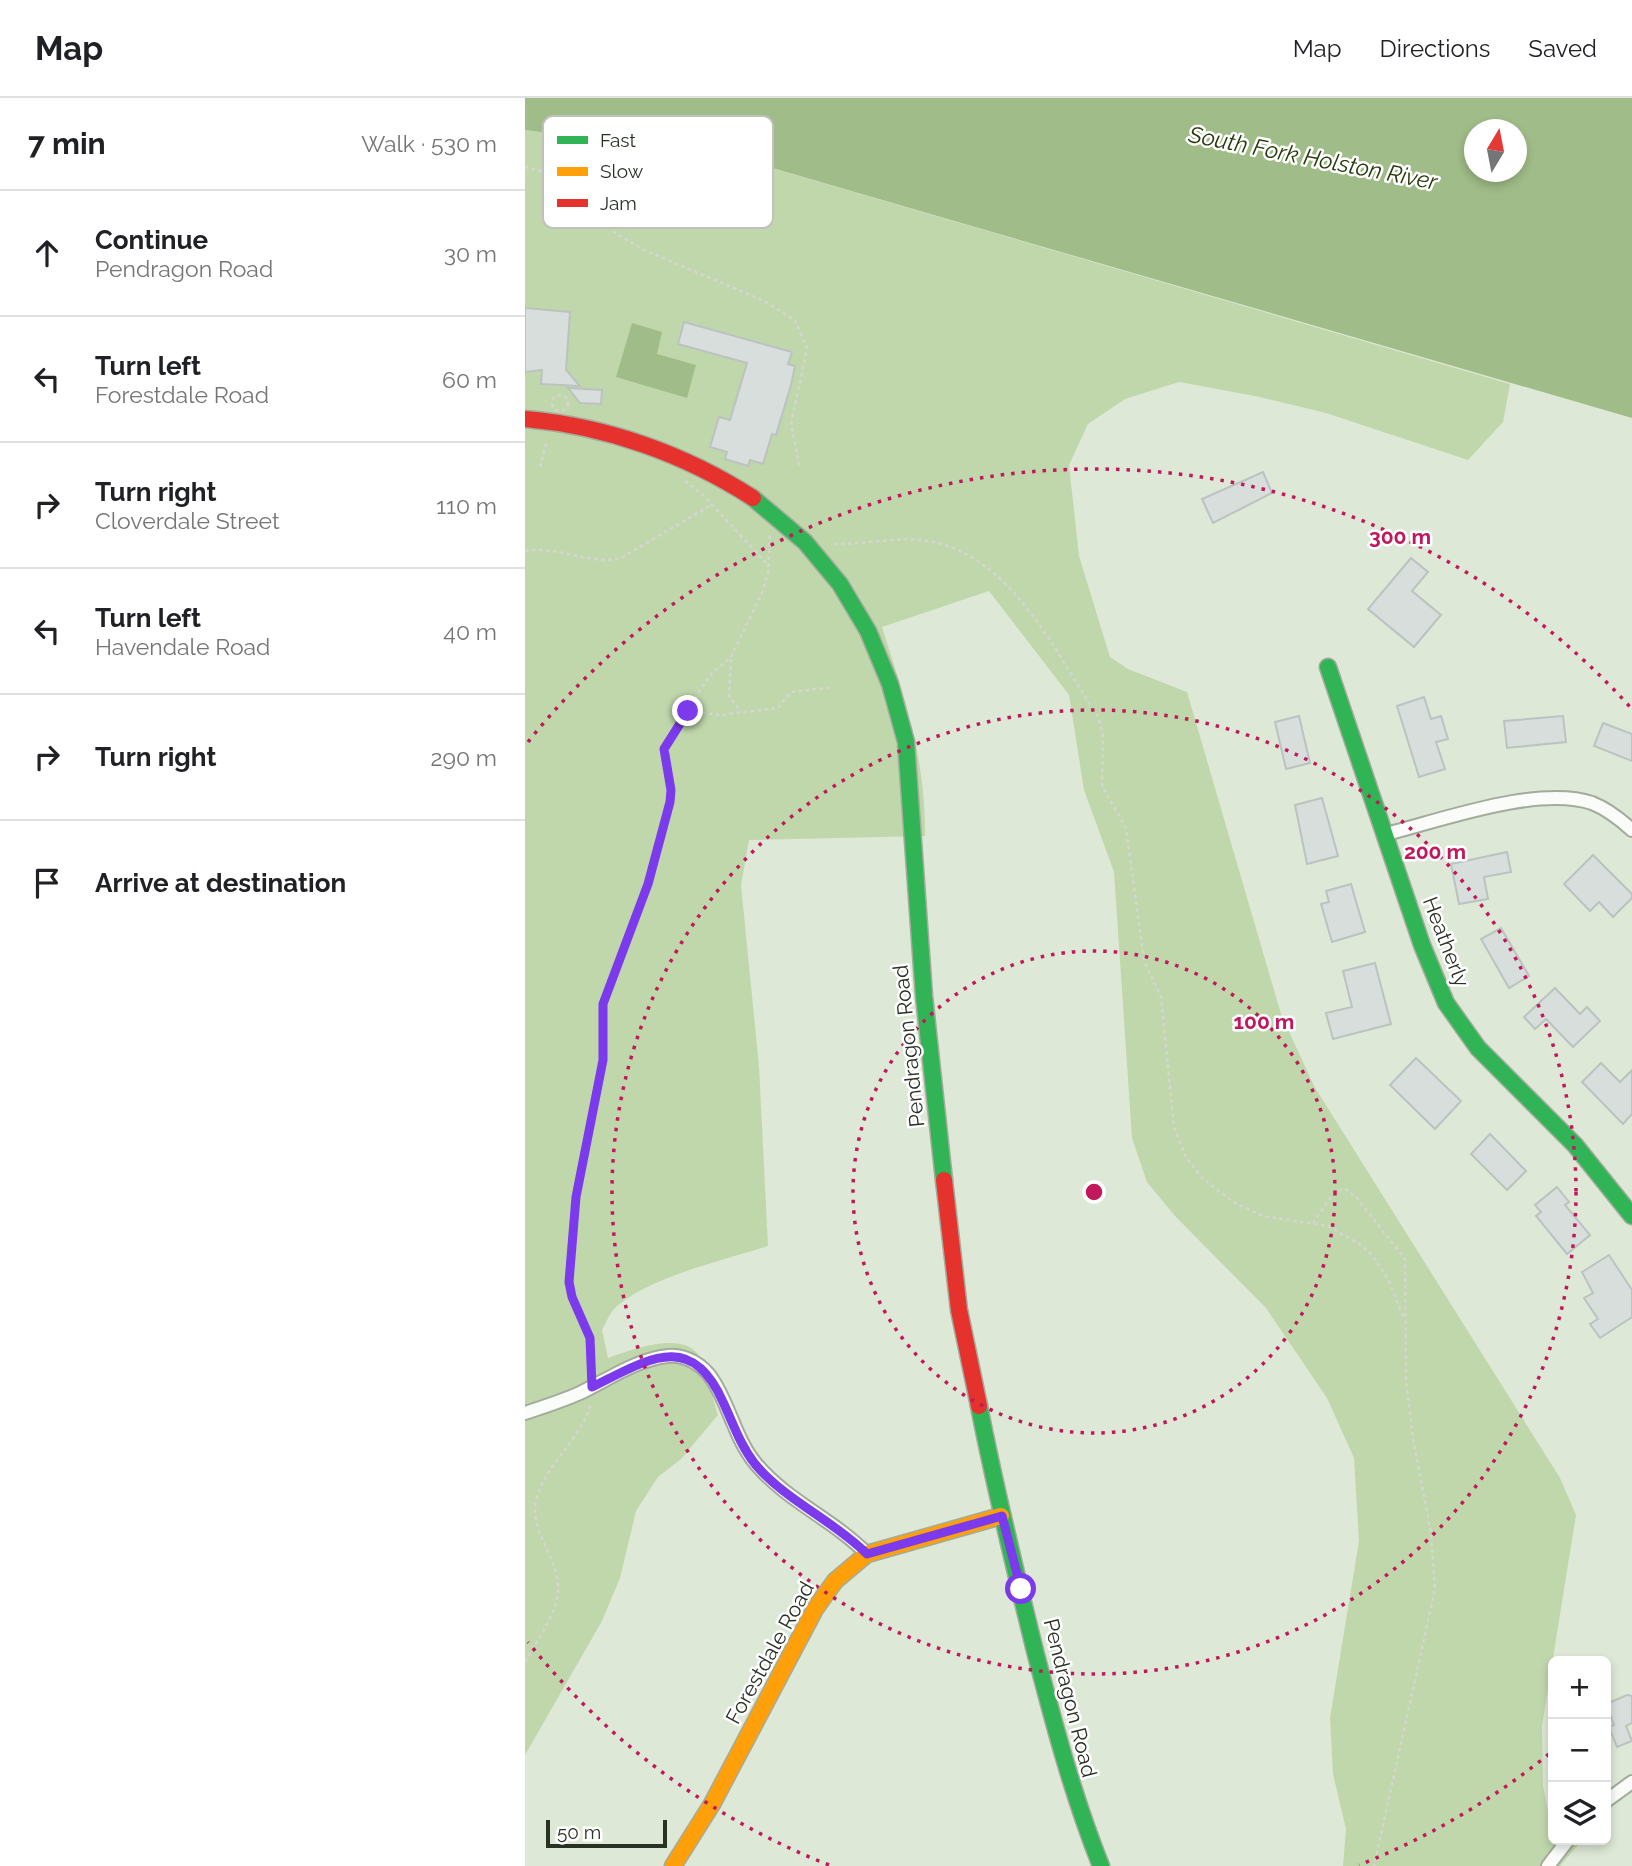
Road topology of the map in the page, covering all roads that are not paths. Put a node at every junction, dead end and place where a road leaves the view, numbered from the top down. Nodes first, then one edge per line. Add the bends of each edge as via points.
1 (525, 419) edge
2 (1328, 667) dead end
3 (1632, 830) edge
4 (1386, 834) junction
5 (1632, 1216) edge
6 (525, 1413) edge
7 (1002, 1516) junction
8 (867, 1554) junction
9 (1632, 1782) edge
10 (1611, 1797) edge
11 (1564, 1845) edge
12 (673, 1866) edge
13 (1101, 1866) edge
14 (1548, 1866) edge

1 - 7 street, Pendragon Road via 603,433 675,455 771,509 819,555 880,652 906,742 924,996 959,1310
2 - 4 street, Heatherly
3 - 4 street via 1593,804 1553,798 1509,803
4 - 5 street, Heatherly via 1446,1003 1478,1048 1575,1145
6 - 8 street via 651,1360 670,1355 686,1359 700,1365 713,1380 755,1463 777,1486
7 - 8 street, Forestdale Road
7 - 13 street, Pendragon Road via 1076,1804
8 - 12 street, Forestdale Road via 835,1581 815,1609 712,1804
9 - 10 street
11 - 14 street

